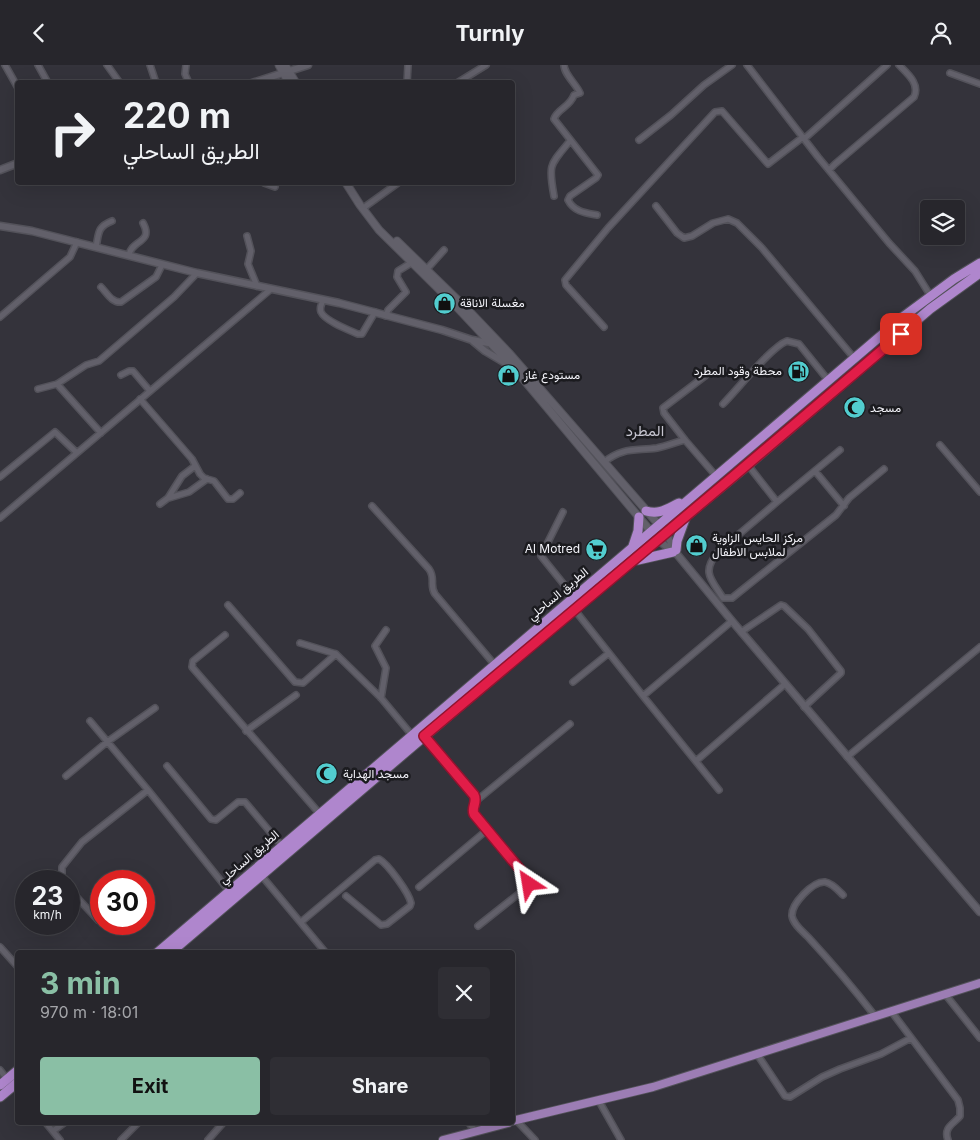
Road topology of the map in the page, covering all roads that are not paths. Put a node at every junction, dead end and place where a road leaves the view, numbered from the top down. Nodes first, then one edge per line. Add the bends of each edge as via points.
1 (5, 65) edge
2 (38, 65) edge
3 (107, 65) edge
4 (150, 65) edge
5 (186, 65) edge
6 (279, 65) edge
7 (308, 65) edge
8 (408, 65) edge
9 (486, 65) edge
10 (564, 65) edge
11 (732, 65) edge
12 (747, 65) edge
13 (887, 65) edge
14 (899, 65) edge
15 (286, 69) edge
16 (950, 73) dead end
17 (46, 80) edge
18 (118, 80) edge
19 (155, 80) edge
20 (187, 80) edge
21 (259, 80) edge
22 (294, 80) edge
23 (407, 80) edge
24 (462, 80) edge
25 (15, 83) edge
26 (980, 84) edge
27 (803, 138) junction
28 (639, 140) dead end
29 (570, 141) junction
30 (15, 164) edge
31 (0, 170) edge
32 (829, 170) junction
33 (270, 185) edge
34 (351, 185) edge
35 (351, 185) edge
36 (395, 185) edge
37 (275, 187) dead end
38 (554, 196) dead end
39 (366, 206) junction
40 (656, 206) dead end
41 (597, 215) dead end
42 (112, 221) dead end
43 (143, 223) dead end
44 (0, 226) edge
45 (247, 236) dead end
46 (76, 242) junction
47 (96, 247) junction
48 (444, 250) dead end
49 (129, 255) junction
50 (411, 263) junction
51 (980, 263) edge
52 (162, 265) junction
53 (426, 269) junction
54 (197, 273) junction
55 (980, 273) edge
56 (257, 286) junction
57 (101, 287) dead end
58 (271, 289) junction
59 (930, 295) junction
60 (323, 300) junction
61 (375, 313) junction
62 (386, 316) junction
63 (0, 317) edge
64 (604, 327) dead end
65 (472, 340) junction
66 (496, 344) junction
67 (854, 358) junction
68 (514, 368) junction
69 (122, 375) dead end
70 (705, 376) dead end
71 (828, 380) junction
72 (57, 384) junction
73 (38, 389) dead end
74 (150, 391) junction
75 (140, 399) junction
76 (723, 404) dead end
77 (100, 433) junction
78 (685, 440) junction
79 (940, 445) dead end
80 (840, 450) dead end
81 (77, 453) junction
82 (604, 462) junction
83 (748, 465) junction
84 (196, 466) junction
85 (884, 469) dead end
86 (815, 471) junction
87 (716, 476) junction
88 (0, 477) edge
89 (207, 479) junction
90 (240, 493) dead end
91 (980, 493) edge
92 (168, 498) junction
93 (688, 500) junction
94 (777, 502) junction
95 (160, 504) dead end
96 (372, 506) dead end
97 (844, 506) junction
98 (646, 511) junction
99 (563, 512) dead end
100 (639, 517) junction
101 (686, 517) junction
102 (0, 518) edge
103 (659, 525) junction
104 (651, 532) junction
105 (666, 533) junction
106 (658, 540) junction
107 (632, 548) junction
108 (675, 551) junction
109 (633, 561) junction
110 (574, 597) junction
111 (228, 605) dead end
112 (574, 609) junction
113 (732, 621) junction
114 (386, 630) dead end
115 (741, 632) junction
116 (224, 635) dead end
117 (300, 643) dead end
118 (980, 647) edge
119 (609, 653) junction
120 (336, 654) junction
121 (494, 664) junction
122 (574, 682) dead end
123 (785, 684) junction
124 (296, 695) dead end
125 (643, 696) junction
126 (380, 698) junction
127 (804, 707) junction
128 (155, 708) dead end
129 (90, 721) dead end
130 (570, 724) dead end
131 (246, 731) junction
132 (411, 734) junction
133 (424, 736) junction
134 (108, 742) junction
135 (847, 757) junction
136 (696, 761) junction
137 (167, 765) dead end
138 (66, 776) dead end
139 (148, 789) junction
140 (719, 789) dead end
141 (476, 801) junction
142 (319, 813) junction
143 (487, 829) junction
144 (282, 845) junction
145 (62, 870) edge
146 (261, 875) junction
147 (419, 887) dead end
148 (229, 891) junction
149 (843, 895) dead end
150 (346, 896) dead end
151 (80, 901) edge
152 (90, 911) edge
153 (980, 912) edge
154 (301, 922) junction
155 (478, 926) dead end
156 (0, 947) edge
157 (160, 950) edge
158 (174, 950) edge
159 (324, 950) edge
160 (15, 964) edge
161 (980, 983) edge
162 (945, 994) junction
163 (891, 1011) junction
164 (875, 1016) junction
165 (912, 1038) junction
166 (980, 1038) edge
167 (758, 1054) junction
168 (0, 1070) edge
169 (11, 1084) edge
170 (0, 1097) edge
171 (599, 1101) junction
172 (515, 1120) edge
173 (515, 1123) edge
174 (48, 1125) edge
175 (61, 1125) edge
176 (136, 1125) edge
177 (221, 1125) edge
178 (470, 1125) edge
179 (497, 1125) edge
180 (53, 1131) junction
181 (475, 1131) junction
182 (60, 1140) edge
183 (121, 1140) edge
184 (208, 1140) edge
185 (443, 1140) edge
186 (535, 1140) edge
187 (621, 1140) edge
188 (948, 1140) edge

1 - 25 street
2 - 17 street
3 - 18 street
4 - 19 street
5 - 20 street via 184,74
6 - 15 main road
7 - 15 street
8 - 23 street
9 - 24 street
10 - 29 street via 580,93 574,95 554,118
11 - 28 street
12 - 27 street
13 - 27 street
14 - 32 street via 916,86 914,97
15 - 21 street
15 - 22 main road
16 - 26 street
27 - 32 street
27 - 64 street via 768,164 722,111 715,112 608,228 565,280
29 - 38 street via 553,161 550,173
29 - 41 street via 598,176 570,196 569,202 580,211
30 - 31 street
32 - 59 street via 915,271
33 - 37 street
34 - 39 main road
35 - 50 main road via 373,223
36 - 39 street
39 - 53 main road via 382,227
40 - 67 street via 684,238 713,223 728,219 737,223 762,248
42 - 47 street via 100,228
43 - 49 street via 146,235 130,249
44 - 46 street
45 - 56 street via 251,251 248,264
46 - 47 street
46 - 63 street via 70,257
47 - 49 street
48 - 53 street
49 - 52 street
50 - 62 street via 398,271 397,277 406,293
50 - 66 main road
51 - 59 highway, الطريق الساحلي
52 - 54 street
52 - 57 street via 156,277 122,302 116,302
53 - 66 main road via 473,315
54 - 56 street
54 - 72 street via 134,333 99,361 86,365
55 - 83 highway, الطريق الساحلي via 930,309
56 - 58 street
58 - 60 street
58 - 74 street
59 - 67 highway, الطريق الساحلي
60 - 61 street
60 - 61 street via 321,312 358,334 362,334
61 - 62 street
62 - 65 street
65 - 66 street
65 - 68 street
66 - 68 main road
66 - 82 main road
67 - 71 highway, الطريق الساحلي
68 - 100 main road
69 - 74 street via 133,371
70 - 78 street via 663,408
71 - 76 street via 799,344 787,341 780,344
71 - 87 highway, الطريق الساحلي
72 - 73 street
72 - 77 street
74 - 75 street
75 - 77 street
75 - 84 street
77 - 81 street
78 - 82 street via 622,451
78 - 87 street
79 - 91 street
80 - 86 street
81 - 88 street via 55,432
81 - 102 street
82 - 98 main road
83 - 94 street
83 - 101 highway, الطريق الساحلي
84 - 89 street
84 - 92 street via 182,476
85 - 97 street
86 - 94 street
86 - 97 street
87 - 93 highway, الطريق الساحلي
89 - 90 street via 214,481 228,499
89 - 92 street via 188,492
92 - 95 street
93 - 98 highway via 666,511
93 - 103 highway, الطريق الساحلي
94 - 97 street via 711,561 708,570 711,580 723,598 732,598
96 - 121 street via 429,569 434,576 432,587 435,594
98 - 103 main road
99 - 110 street via 541,556
100 - 104 main road
100 - 107 highway
101 - 105 highway, الطريق الساحلي
101 - 108 highway
103 - 104 highway, الطريق الساحلي
103 - 105 main road
104 - 106 main road
104 - 107 highway, الطريق الساحلي
105 - 106 highway, الطريق الساحلي
105 - 108 street
106 - 108 street
106 - 109 highway, الطريق الساحلي
107 - 110 highway, الطريق الساحلي
108 - 109 highway
108 - 113 street
109 - 112 highway, الطريق الساحلي
110 - 121 highway, الطريق الساحلي
111 - 120 street via 295,682 303,683
112 - 119 street
112 - 133 highway, الطريق الساحلي
113 - 115 street
113 - 125 street
114 - 126 street via 375,646 386,667
115 - 123 street
115 - 127 street via 782,605 812,634 841,673
116 - 131 street via 193,661 192,667
117 - 120 street
118 - 135 street
119 - 122 street
119 - 125 street
120 - 126 street
121 - 132 highway, الطريق الساحلي
123 - 127 street
123 - 136 street
124 - 131 street
125 - 136 street
126 - 132 street
127 - 135 street
128 - 134 street
129 - 134 street
130 - 141 street
131 - 142 street
132 - 142 highway, الطريق الساحلي
133 - 141 street
133 - 146 highway, الطريق الساحلي
134 - 138 street
134 - 139 street
135 - 153 street
136 - 140 street
137 - 144 street via 211,819 216,820 238,802 245,802
139 - 145 street via 82,842
139 - 148 street
141 - 143 street via 474,814
142 - 144 highway, الطريق الساحلي
143 - 147 street
143 - 155 street via 529,884
144 - 148 highway, الطريق الساحلي
146 - 154 street
146 - 158 highway, الطريق الساحلي
148 - 157 highway, الطريق الساحلي
149 - 164 street via 828,883 817,884 797,901 792,916
150 - 154 street via 381,925 387,924 411,903 387,866 380,859 374,860
151 - 152 street
154 - 159 street
156 - 160 street
161 - 162 main road
162 - 163 main road
162 - 166 street
163 - 164 main road
163 - 165 street
164 - 167 main road
165 - 167 street via 881,1055 822,1077 790,1097 785,1096
165 - 188 street via 959,1104 960,1116 947,1129
167 - 171 main road
168 - 169 street
169 - 170 highway
171 - 172 main road
171 - 187 street
173 - 186 street
174 - 180 street
175 - 180 street
176 - 183 street
177 - 184 street
178 - 181 street
179 - 181 main road
180 - 182 street
181 - 185 main road

